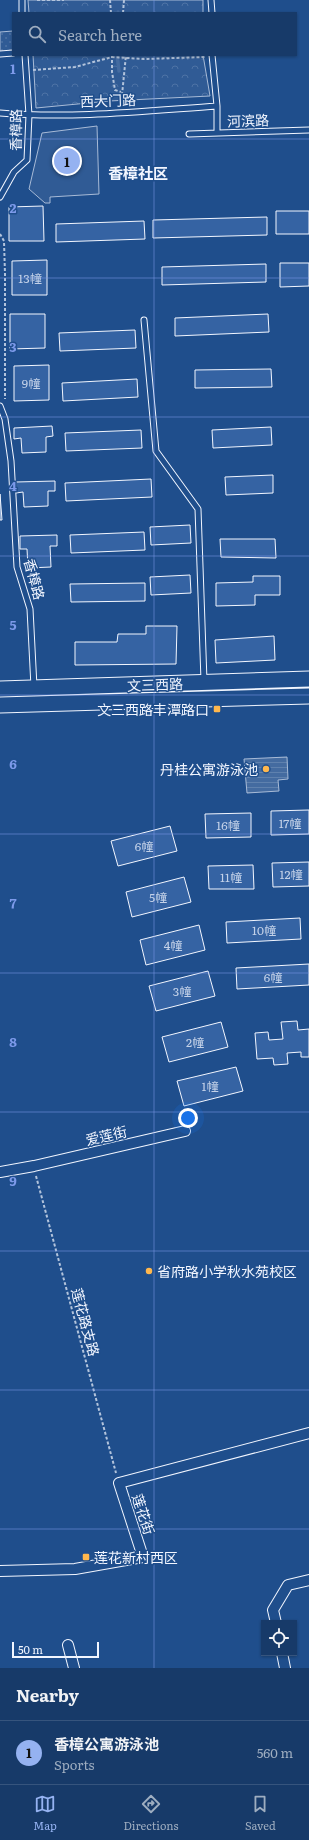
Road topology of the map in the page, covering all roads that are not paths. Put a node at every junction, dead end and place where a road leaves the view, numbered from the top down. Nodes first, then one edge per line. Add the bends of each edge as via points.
1 (22, 0) edge
2 (211, 0) edge
3 (22, 12) edge
4 (212, 12) edge
5 (12, 53) edge
6 (0, 54) edge
7 (25, 56) edge
8 (212, 56) edge
9 (216, 106) junction
10 (0, 113) edge
11 (28, 115) junction
12 (309, 130) edge
13 (217, 133) junction
14 (189, 134) dead end
15 (2, 186) edge
16 (0, 197) edge
17 (144, 320) dead end
18 (0, 406) edge
19 (309, 679) edge
20 (204, 682) junction
21 (34, 688) junction
22 (0, 689) edge
23 (309, 696) edge
24 (0, 705) edge
25 (185, 1131) dead end
26 (0, 1172) edge
27 (309, 1433) edge
28 (0, 1571) edge
29 (309, 1580) edge
30 (275, 1620) edge
31 (68, 1645) dead end
32 (283, 1656) edge
33 (74, 1668) edge
34 (285, 1668) edge

1 - 3 lane
2 - 4 lane
5 - 6 lane
7 - 11 lane, 香樟路
8 - 9 lane
9 - 11 lane, 西大门路
9 - 13 lane
10 - 11 lane, 西大门路
11 - 15 lane, 香樟路 via 27,160
12 - 13 lane, 河滨路
13 - 14 lane, 河滨路
15 - 16 lane, 香樟路
17 - 20 lane via 156,451 198,509
18 - 21 lane, 香樟路 via 5,419 11,461 16,567 30,609
19 - 20 main road, 文三西路
20 - 21 main road, 文三西路
21 - 22 main road, 文三西路
23 - 24 main road, 文三西路
25 - 26 street, 爱莲街
27 - 28 street, 莲花街 via 119,1483 143,1557 76,1569
29 - 30 street via 288,1586 273,1610
31 - 33 street
32 - 34 street

